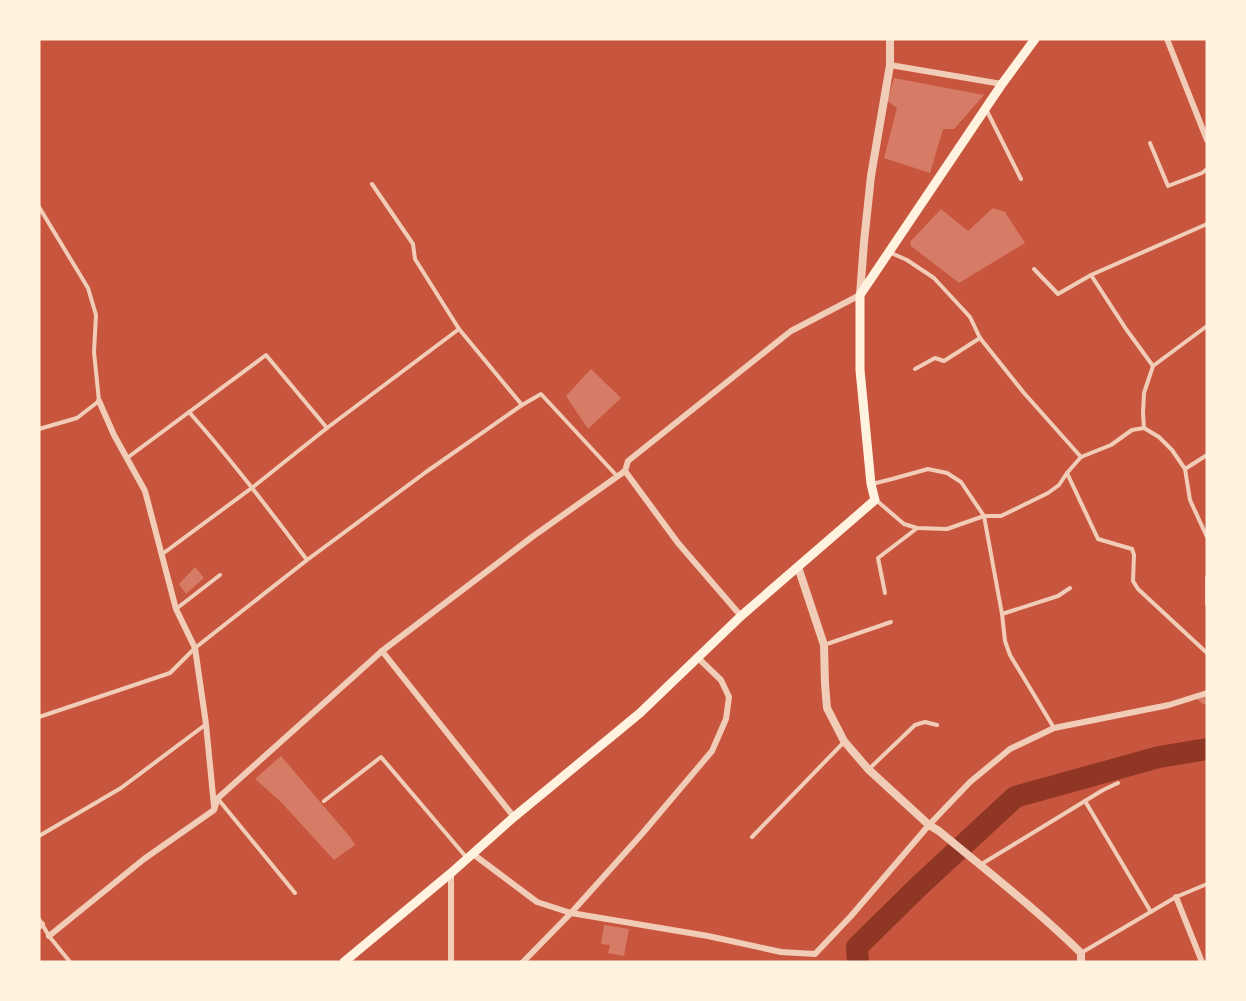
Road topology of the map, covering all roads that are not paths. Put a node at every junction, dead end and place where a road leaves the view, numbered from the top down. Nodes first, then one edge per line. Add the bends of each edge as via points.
1 (890, 39) edge
2 (1035, 39) edge
3 (1169, 40) edge
4 (890, 65) junction
5 (1002, 84) junction
6 (985, 109) junction
7 (1207, 140) edge
8 (1150, 143) dead end
9 (1207, 169) edge
10 (1021, 179) dead end
11 (372, 184) dead end
12 (39, 207) edge
13 (1207, 224) edge
14 (889, 252) junction
15 (1034, 269) dead end
16 (1091, 275) junction
17 (860, 295) junction
18 (1207, 326) edge
19 (459, 329) junction
20 (980, 338) junction
21 (1153, 366) junction
22 (915, 369) dead end
23 (99, 402) junction
24 (522, 405) junction
25 (189, 412) junction
26 (327, 428) junction
27 (1144, 428) junction
28 (39, 429) edge
29 (1207, 455) edge
30 (1081, 457) junction
31 (127, 458) junction
32 (1185, 469) junction
33 (625, 471) junction
34 (1067, 473) junction
35 (617, 476) junction
36 (871, 484) junction
37 (253, 487) junction
38 (875, 500) junction
39 (984, 516) junction
40 (917, 528) junction
41 (1207, 537) edge
42 (162, 555) junction
43 (307, 560) junction
44 (798, 567) junction
45 (220, 575) dead end
46 (1207, 577) edge
47 (1207, 583) edge
48 (1070, 588) dead end
49 (885, 593) dead end
50 (1207, 604) edge
51 (176, 609) junction
52 (1002, 614) junction
53 (741, 616) junction
54 (891, 622) dead end
55 (824, 645) junction
56 (195, 648) junction
57 (382, 651) junction
58 (1207, 653) edge
59 (697, 657) junction
60 (1207, 693) edge
61 (39, 717) edge
62 (206, 724) junction
63 (937, 725) dead end
64 (1054, 728) junction
65 (844, 741) junction
66 (868, 769) junction
67 (1118, 783) dead end
68 (218, 798) junction
69 (324, 801) dead end
70 (1084, 801) junction
71 (214, 810) junction
72 (514, 817) junction
73 (929, 825) junction
74 (39, 836) edge
75 (752, 837) dead end
76 (470, 856) junction
77 (980, 866) junction
78 (451, 873) junction
79 (1207, 884) edge
80 (295, 893) dead end
81 (1176, 897) junction
82 (1151, 912) junction
83 (571, 913) junction
84 (40, 924) edge
85 (48, 936) junction
86 (1081, 957) edge
87 (70, 962) edge
88 (344, 962) edge
89 (451, 962) edge
90 (523, 962) edge
91 (1202, 962) edge

1 - 4 street
2 - 5 main road
3 - 7 street
4 - 5 street
4 - 17 street via 871,176
5 - 6 main road
6 - 10 lane
6 - 14 main road
8 - 9 lane via 1168,186
11 - 19 lane via 413,244 415,260
12 - 23 lane via 88,288 96,315 94,352
13 - 16 lane
14 - 17 main road
14 - 20 lane via 934,278 970,317
15 - 16 lane via 1058,294
16 - 21 lane
17 - 33 street via 791,331 628,461
17 - 36 main road via 860,370
18 - 21 lane
19 - 24 lane
19 - 26 lane
20 - 22 lane via 944,361 935,358
20 - 30 lane
21 - 27 lane via 1144,393
23 - 28 lane via 77,418
23 - 31 street
24 - 35 lane via 541,394
24 - 43 lane
25 - 26 lane via 266,355
25 - 31 lane
25 - 37 lane
26 - 37 lane
27 - 30 lane via 1132,430 1111,445
27 - 32 lane via 1172,450
29 - 32 lane
30 - 34 lane
31 - 42 street via 145,491
32 - 41 lane via 1190,500
33 - 35 street
33 - 53 street via 678,543
34 - 39 lane via 1048,493 1001,516
34 - 58 lane via 1098,539 1132,549 1133,581 1138,589
35 - 57 street
36 - 38 main road
36 - 39 lane via 928,469 947,473 961,482
37 - 42 lane
37 - 43 lane
38 - 40 lane via 904,524
38 - 44 main road
39 - 40 lane via 947,529
39 - 52 lane
40 - 49 lane via 879,558
42 - 51 street
43 - 56 lane
44 - 53 main road
44 - 55 street
45 - 51 lane
46 - 47 lane
47 - 50 lane
48 - 52 lane via 1058,596
51 - 56 street
52 - 64 lane via 1010,655
53 - 59 main road
54 - 55 lane
55 - 65 street via 827,708
56 - 61 lane via 170,673
56 - 62 street
57 - 68 street
57 - 72 street
59 - 72 main road via 640,713
59 - 83 street via 721,680 729,697 726,719 712,751
60 - 64 street via 1169,705
62 - 71 street
62 - 74 lane via 121,788
63 - 66 lane via 915,725
64 - 73 street via 1010,749 970,782
65 - 66 street
65 - 75 lane
66 - 73 street
67 - 70 lane
68 - 71 street
68 - 80 lane
69 - 76 lane via 381,757
70 - 77 lane
70 - 82 lane
71 - 85 street via 144,859
72 - 76 main road
73 - 77 street
73 - 83 street via 815,954 781,952
76 - 78 main road
76 - 83 street via 537,902
77 - 86 street via 1049,921
78 - 88 main road
78 - 89 street
79 - 81 lane
81 - 82 lane
81 - 91 street
82 - 86 lane
83 - 90 street
84 - 85 lane
85 - 87 lane

